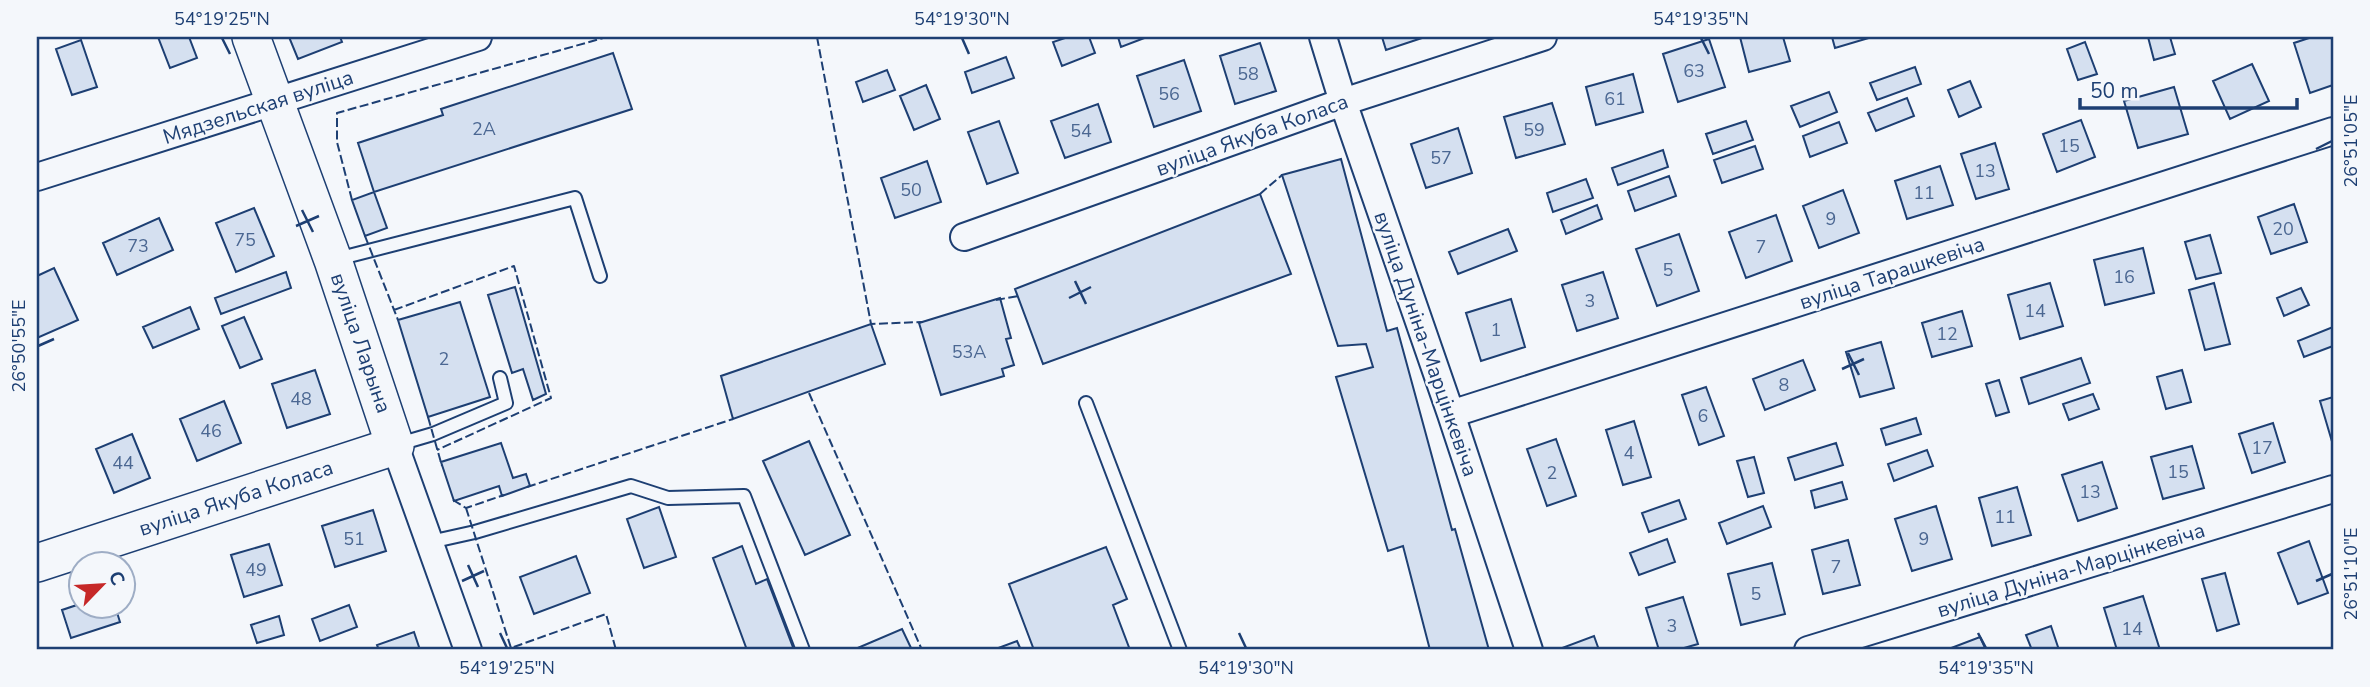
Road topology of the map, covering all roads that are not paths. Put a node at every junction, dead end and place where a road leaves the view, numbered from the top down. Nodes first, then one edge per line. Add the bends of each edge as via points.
1 (251, 37) edge
2 (478, 37) edge
3 (1323, 37) edge
4 (1543, 37) edge
5 (274, 101) junction
6 (1343, 102) junction
7 (2333, 131) edge
8 (37, 177) edge
9 (964, 237) dead end
10 (333, 260) junction
11 (600, 276) dead end
12 (500, 379) dead end
13 (1086, 403) dead end
14 (1451, 414) junction
15 (395, 446) junction
16 (2333, 489) edge
17 (430, 542) junction
18 (37, 563) edge
19 (468, 650) edge
20 (803, 650) edge
21 (1180, 650) edge
22 (1529, 650) edge
23 (1808, 650) edge

1 - 5 street, вуліца Ларына
2 - 5 street, Мядзельская вуліца
3 - 6 street, вуліца Дуніна-Марцінкевіча
4 - 6 street, вуліца Якуба Коласа
5 - 8 street, Мядзельская вуліца
5 - 10 street, вуліца Ларына
6 - 9 street, вуліца Якуба Коласа
6 - 14 street, вуліца Дуніна-Марцінкевіча
7 - 14 street, вуліца Тарашкевіча
10 - 11 lane via 575,198
10 - 15 street, вуліца Ларына
12 - 15 lane via 506,404
13 - 21 lane
14 - 22 street, вуліца Дуніна-Марцінкевіча
15 - 17 street, вуліца Ларына
15 - 18 street, вуліца Якуба Коласа
16 - 23 street, вуліца Дуніна-Марцінкевіча
17 - 19 street, вуліца Ларына
17 - 20 lane via 631,486 668,498 744,496

